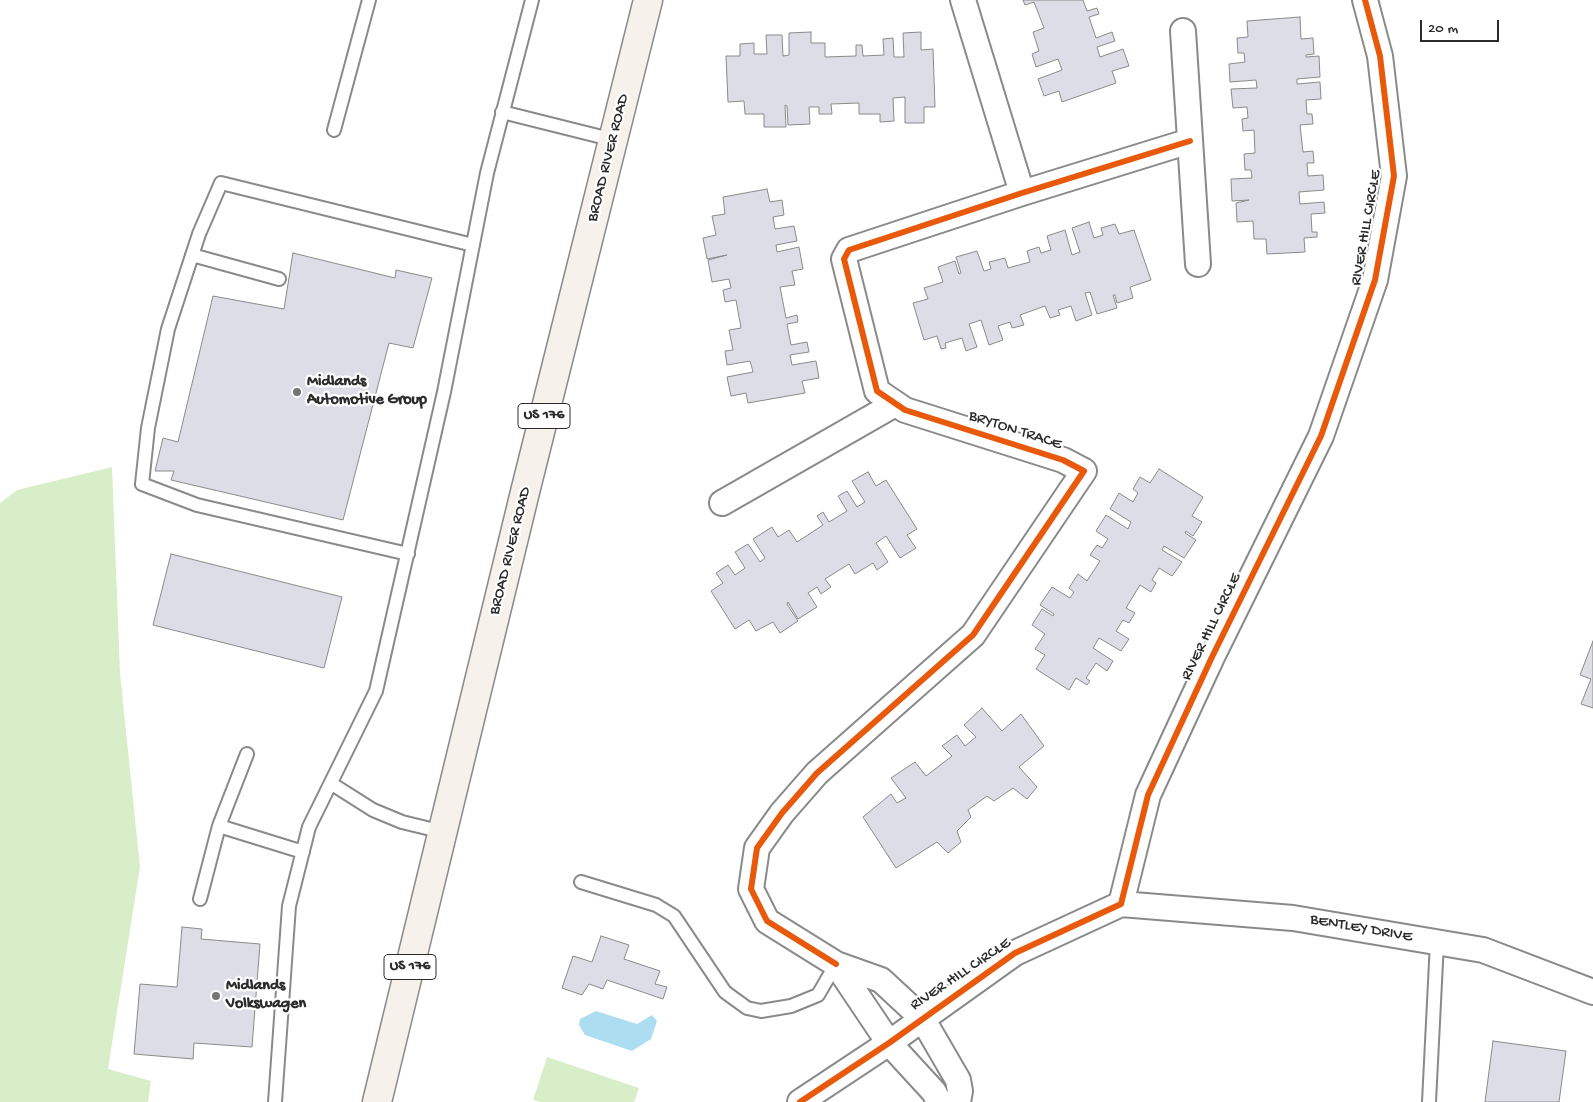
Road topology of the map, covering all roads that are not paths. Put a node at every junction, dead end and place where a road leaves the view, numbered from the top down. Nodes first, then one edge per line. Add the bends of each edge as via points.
1 (369, 0) edge
2 (532, 0) edge
3 (648, 0) edge
4 (963, 0) edge
5 (1365, 0) edge
6 (1183, 31) dead end
7 (502, 112) junction
8 (334, 130) dead end
9 (614, 140) junction
10 (1190, 142) junction
11 (1022, 193) junction
12 (473, 245) junction
13 (192, 255) junction
14 (1198, 264) dead end
15 (279, 279) dead end
16 (895, 404) junction
17 (722, 504) dead end
18 (408, 554) junction
19 (247, 754) dead end
20 (332, 784) junction
21 (219, 826) junction
22 (442, 832) junction
23 (303, 852) junction
24 (581, 882) dead end
25 (200, 899) dead end
26 (1121, 904) junction
27 (1437, 942) junction
28 (836, 964) junction
29 (1593, 992) edge
30 (922, 1018) junction
31 (889, 1043) junction
32 (275, 1102) edge
33 (377, 1102) edge
34 (800, 1102) edge
35 (939, 1102) edge
36 (958, 1102) edge
37 (1430, 1102) edge

1 - 8 lane
2 - 7 lane
3 - 9 main road, BROAD RIVER ROAD / US 176
4 - 11 street
5 - 26 street, RIVER HILL CIRCLE via 1380,56 1394,176 1375,280 1321,436 1148,795
6 - 10 street
7 - 9 lane
7 - 12 lane
9 - 22 main road, BROAD RIVER ROAD / US 176
10 - 11 street, BRYTON TRACE
10 - 14 street
11 - 16 street, BRYTON TRACE via 849,250 844,259 877,391
12 - 13 lane via 221,183
12 - 18 lane
13 - 15 lane
13 - 18 lane via 168,329 148,428 142,484 197,504
16 - 17 street
16 - 28 street, BRYTON TRACE via 905,410 1063,460 1084,471 972,635 817,773 757,848 751,889 767,921
18 - 20 lane via 376,691
19 - 21 lane
20 - 22 lane via 372,810
20 - 23 lane via 310,827
21 - 23 lane
21 - 25 lane
22 - 33 main road, BROAD RIVER ROAD / US 176
23 - 32 lane via 290,906
24 - 28 lane via 656,905 674,916 725,992 747,1008 761,1011 784,1007 818,995
26 - 27 street, BENTLEY DRIVE via 1293,918
26 - 30 street, RIVER HILL CIRCLE via 1015,953
27 - 29 street, BENTLEY DRIVE via 1483,950
27 - 37 lane
28 - 30 street, BRYTON TRACE via 881,980
28 - 31 street, BRYTON TRACE
30 - 31 street, RIVER HILL CIRCLE
30 - 36 street, BRYTON TRACE via 958,1080
31 - 34 street, RIVER HILL CIRCLE
31 - 35 street, BRYTON TRACE via 934,1092

